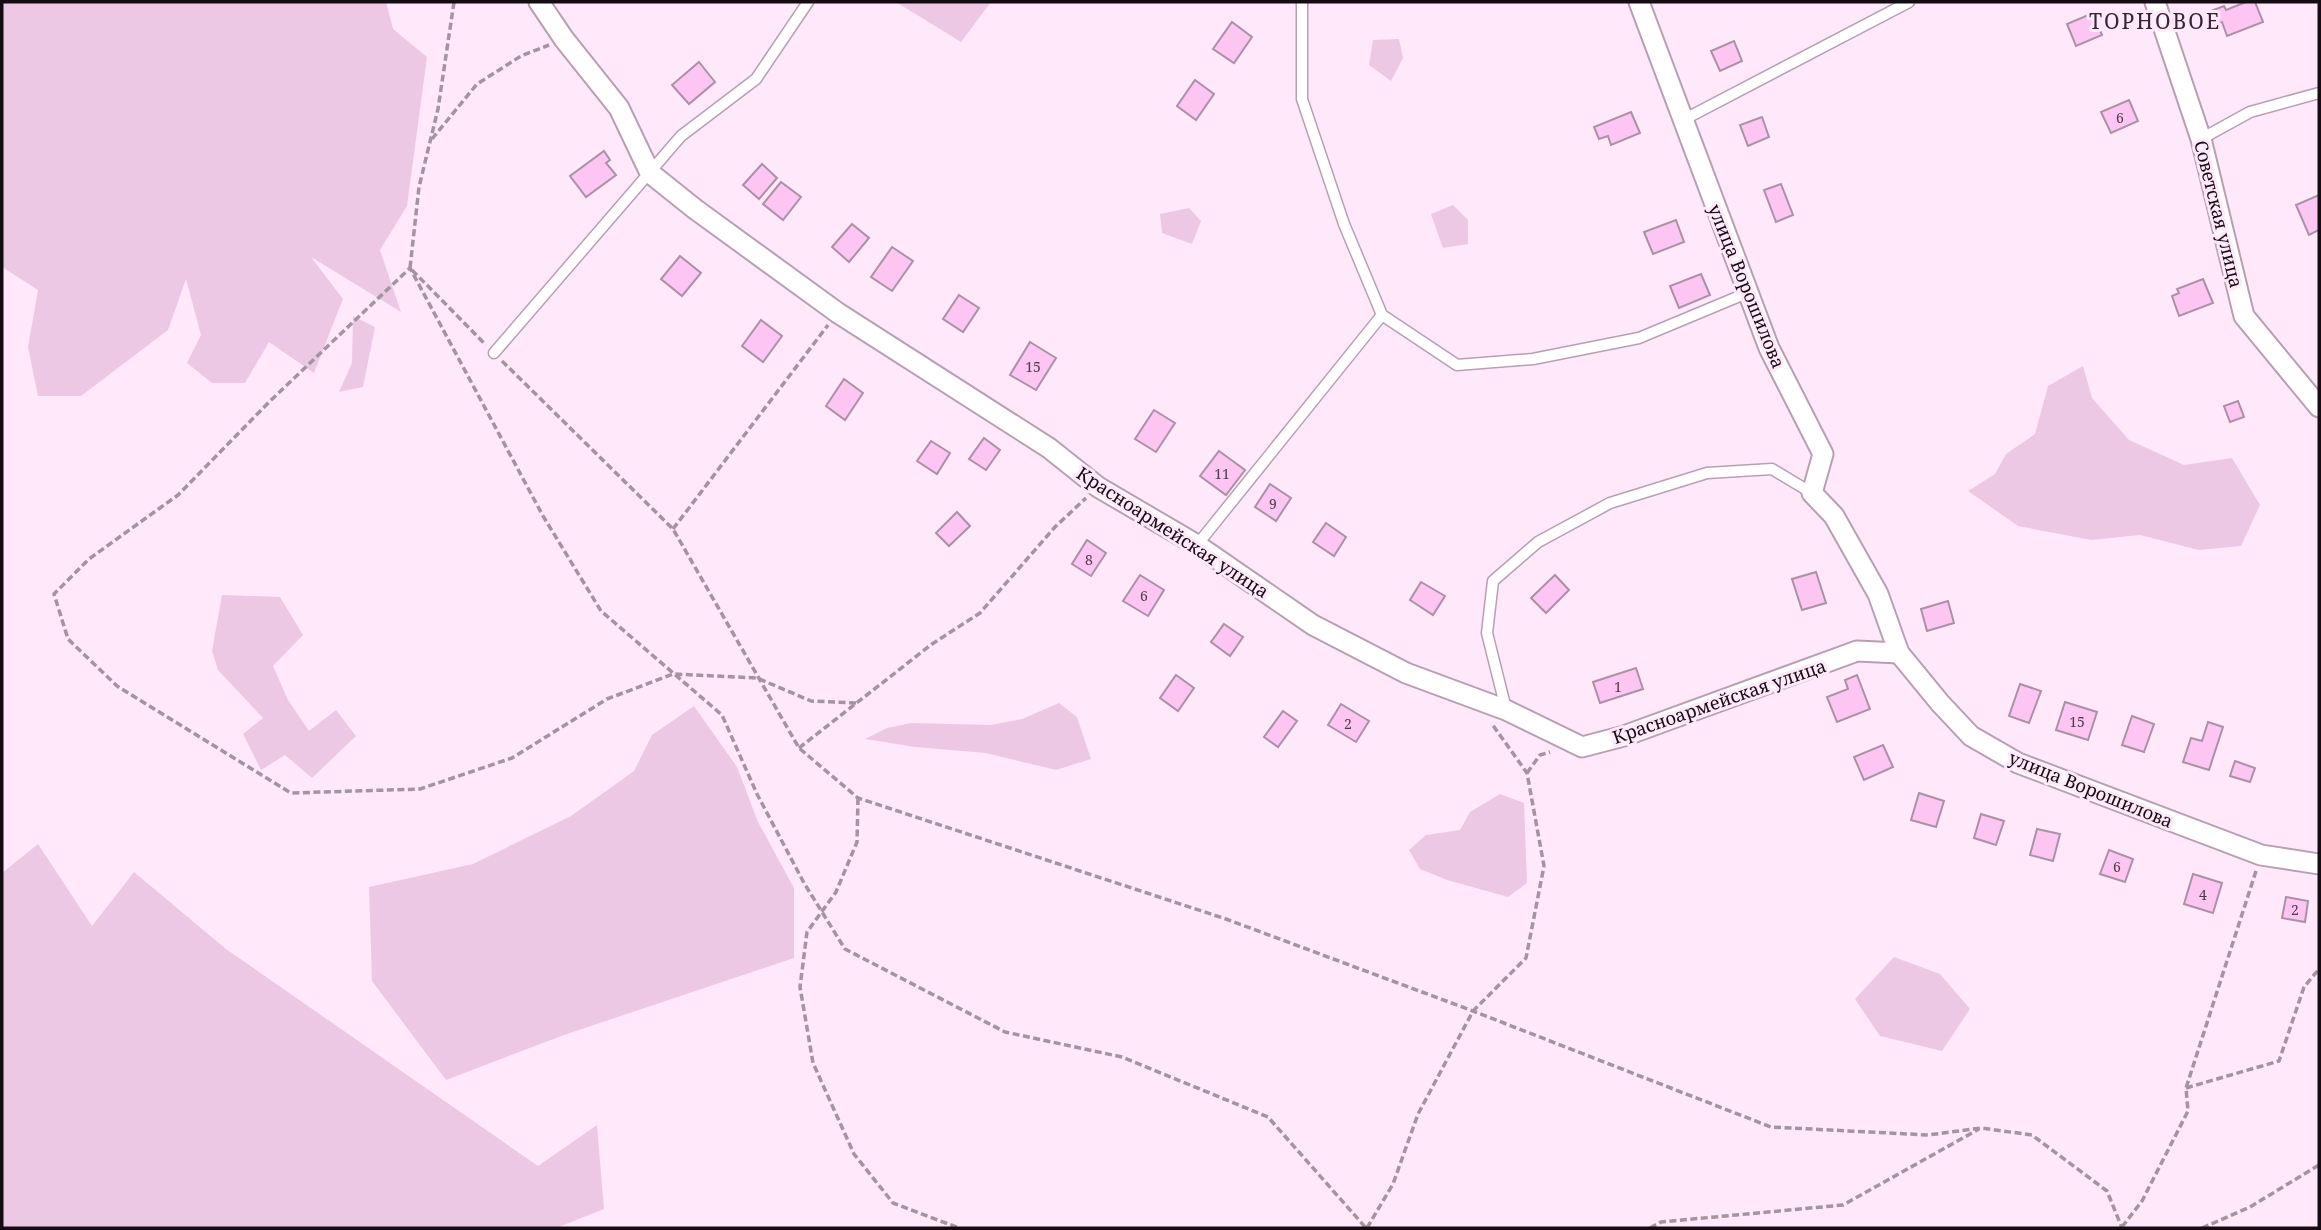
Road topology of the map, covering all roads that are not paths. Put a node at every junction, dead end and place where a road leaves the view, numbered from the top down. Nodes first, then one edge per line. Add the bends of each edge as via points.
1 (539, 2) edge
2 (808, 2) edge
3 (1303, 2) edge
4 (1639, 2) edge
5 (1909, 2) edge
6 (2155, 2) edge
7 (2319, 93) edge
8 (1683, 120) junction
9 (2202, 139) junction
10 (650, 173) junction
11 (1747, 293) junction
12 (1382, 315) junction
13 (494, 353) road end
14 (2319, 407) edge
15 (1812, 493) junction
16 (1197, 545) junction
17 (1899, 653) junction
18 (1506, 710) junction
19 (2319, 864) edge

1 - 10 street, Красноармейская улица via 619,108
2 - 10 lane via 756,79 681,136
3 - 12 lane via 1302,99 1344,224
4 - 8 street, улица Ворошилова
5 - 8 lane
6 - 9 street, Советская улица
7 - 9 lane via 2250,112
8 - 11 street, улица Ворошилова
9 - 14 street, Советская улица via 2244,316
10 - 13 lane
10 - 16 street, Красноармейская улица via 838,313 1049,448 1098,487
11 - 12 lane via 1639,338 1533,359 1457,365
11 - 15 street, улица Ворошилова via 1769,348 1823,454
12 - 16 lane
15 - 17 street, улица Ворошилова via 1834,516 1878,594
15 - 18 lane via 1772,469 1706,473 1610,503 1538,542 1493,581 1487,633
16 - 18 street, Красноармейская улица via 1313,625 1406,673
17 - 18 street, Красноармейская улица via 1857,652 1582,747
17 - 19 street, улица Ворошилова via 1971,736 2018,763 2261,855

